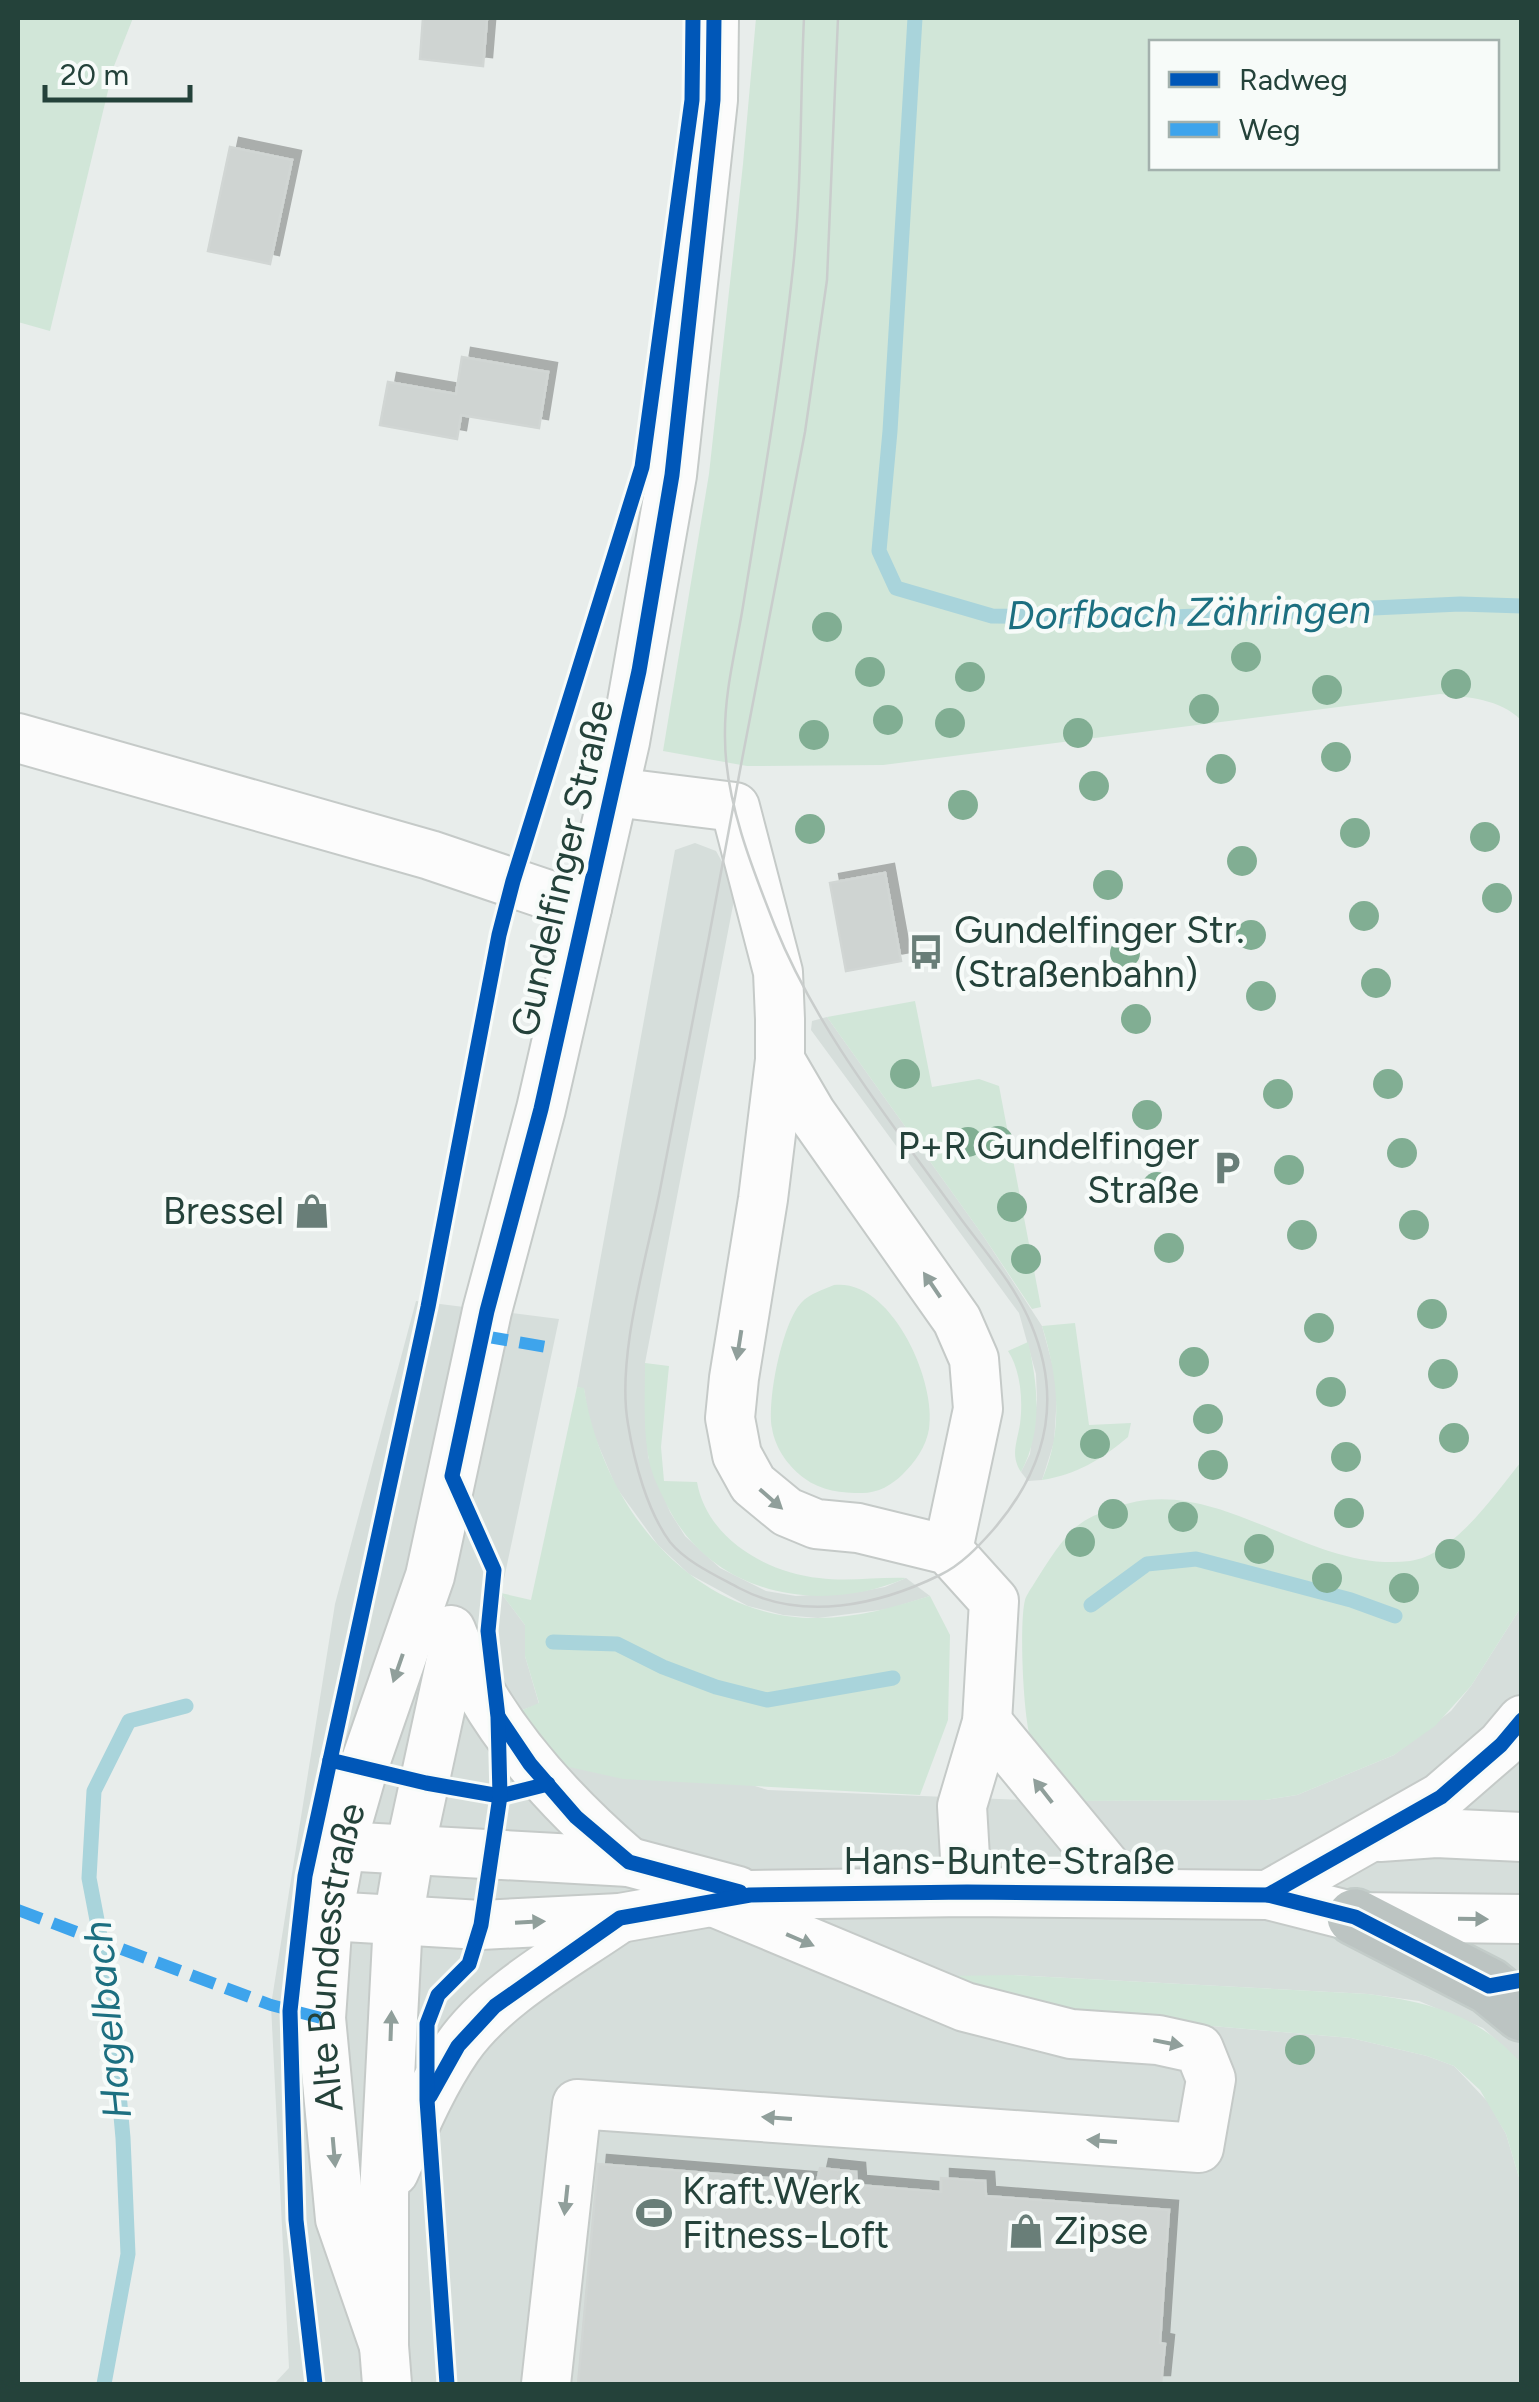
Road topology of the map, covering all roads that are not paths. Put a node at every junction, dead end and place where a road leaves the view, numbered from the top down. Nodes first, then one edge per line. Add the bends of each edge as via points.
1 (714, 18) edge
2 (18, 738) edge
3 (614, 792) junction
4 (587, 908) junction
5 (780, 1060) junction
6 (858, 1178) junction
7 (763, 1199) junction
8 (488, 1311) joint
9 (972, 1438) junction
10 (858, 1528) junction
11 (948, 1550) junction
12 (430, 1576) junction
13 (455, 1642) junction
14 (1522, 1720) edge
15 (988, 1722) junction
16 (1522, 1837) edge
17 (1364, 1838) junction
18 (341, 1846) junction
19 (410, 1849) junction
20 (628, 1862) junction
21 (967, 1892) junction
22 (1128, 1893) junction
23 (1268, 1895) junction
24 (731, 1898) junction
25 (328, 1916) junction
26 (1354, 1917) junction
27 (620, 1918) junction
28 (1522, 1918) edge
29 (398, 1921) junction
30 (1522, 2013) edge
31 (384, 2194) junction
32 (386, 2365) edge
33 (546, 2384) edge

1 - 3 street, Gundelfinger Straße via 713,100 672,474
2 - 4 street via 415,851
3 - 4 street, Gundelfinger Straße
3 - 5 street via 735,808 778,972
4 - 8 street, Gundelfinger Straße
5 - 6 street
5 - 7 street
6 - 7 street via 806,1168
9 -> 6 street via 978,1385 957,1320
7 -> 10 street via 734,1378 730,1418 737,1455 754,1484 786,1512 816,1524
8 - 12 street, Alte Bundesstraße
9 - 10 street via 929,1496 895,1518
9 - 11 street
10 - 11 street
11 - 15 street via 994,1602
12 - 13 street
12 -> 18 street, Alte Bundesstraße
13 - 19 street, Alte Bundesstraße
13 - 20 street via 530,1764
14 - 17 street via 1441,1797
15 - 21 street via 962,1806
22 -> 15 street
16 - 17 street
17 - 23 street
18 - 19 street, Hans-Bunte-Straße
18 - 25 street, Alte Bundesstraße
19 - 20 street, Hans-Bunte-Straße
19 - 29 street, Alte Bundesstraße
20 - 24 street, Hans-Bunte-Straße
21 - 22 street, Hans-Bunte-Straße
21 - 24 street, Hans-Bunte-Straße
22 - 23 street, Hans-Bunte-Straße
23 - 26 street, Hans-Bunte-Straße
24 - 27 street, Hans-Bunte-Straße
24 -> 33 street via 965,2007 1071,2034 1199,2049 1211,2079 1199,2148 577,2104
25 - 29 street, Hans-Bunte-Straße
25 -> 32 street, Alte Bundesstraße via 321,2018 340,2218
26 -> 28 street, Hans-Bunte-Straße
26 - 30 highway via 1489,1986
29 -> 27 street, Hans-Bunte-Straße via 481,1925
27 - 31 street via 495,2006 458,2046
31 -> 29 street, Alte Bundesstraße
31 - 32 street, Alte Bundesstraße

